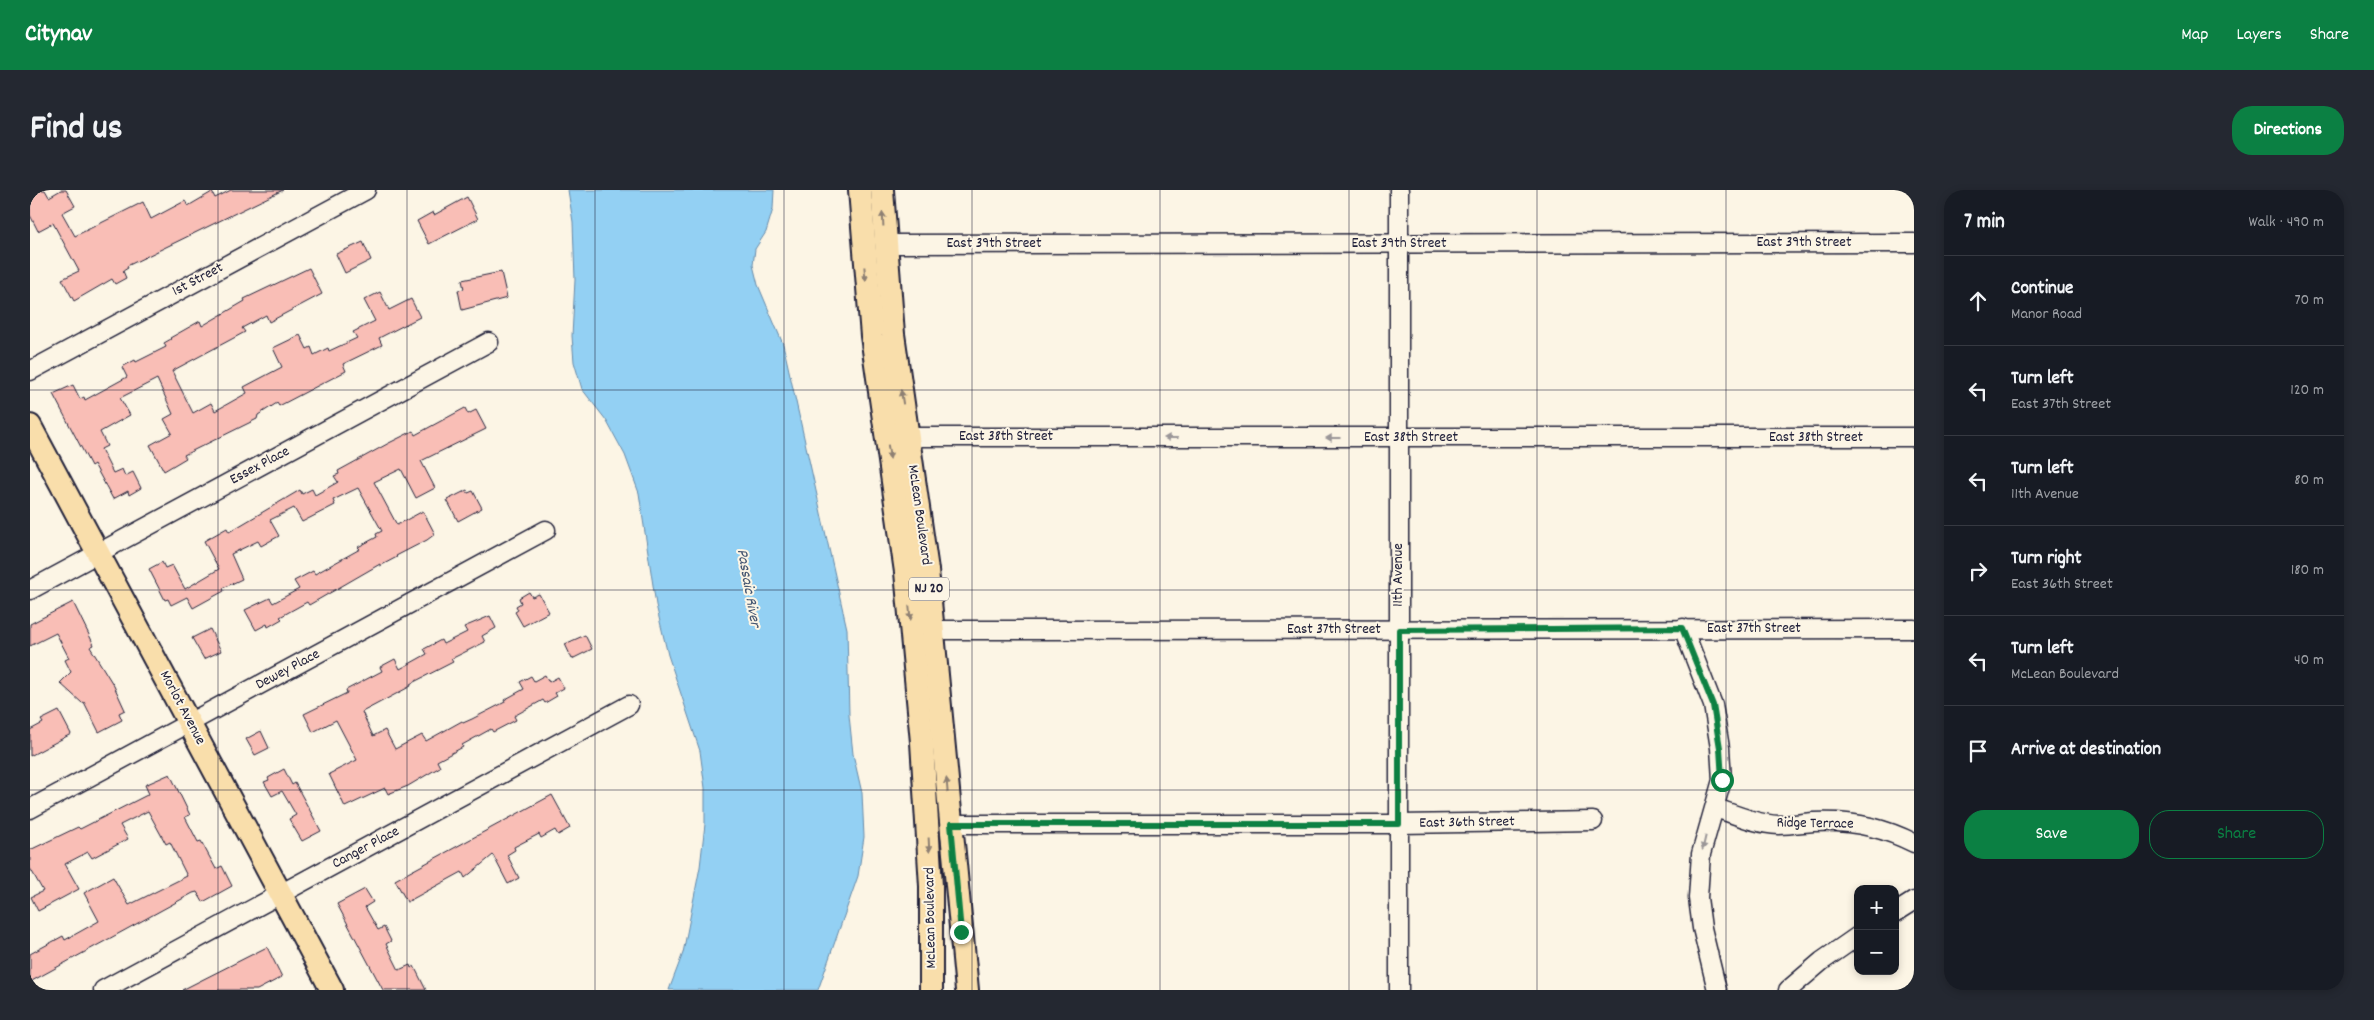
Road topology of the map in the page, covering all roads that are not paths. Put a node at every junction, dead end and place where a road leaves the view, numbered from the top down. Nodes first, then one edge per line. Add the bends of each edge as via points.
1 (366, 190) edge
2 (860, 190) edge
3 (882, 190) edge
4 (1399, 190) edge
5 (1914, 243) edge
6 (885, 244) junction
7 (1399, 244) junction
8 (489, 342) dead end
9 (30, 370) edge
10 (30, 426) edge
11 (908, 437) junction
12 (1914, 437) edge
13 (1399, 438) junction
14 (546, 530) dead end
15 (98, 553) junction
16 (30, 590) edge
17 (1682, 628) junction
18 (1914, 629) edge
19 (933, 630) junction
20 (1399, 630) junction
21 (629, 706) dead end
22 (190, 722) junction
23 (1716, 808) junction
24 (30, 809) edge
25 (1593, 821) dead end
26 (951, 824) junction
27 (1399, 824) junction
28 (1914, 842) edge
29 (282, 894) junction
30 (1914, 902) edge
31 (1899, 911) edge
32 (1854, 939) edge
33 (112, 988) edge
34 (332, 990) edge
35 (931, 990) edge
36 (967, 990) edge
37 (1399, 990) edge
38 (1717, 990) edge
39 (1788, 990) edge

1 - 9 street, 1st Street
2 -> 35 main road, McLean Boulevard / NJ 20 via 872,336 906,572 919,708 931,868
6 -> 3 main road, McLean Boulevard / NJ 20
4 - 7 street, 11th Avenue
5 - 7 street, East 39th Street
6 - 7 street, East 39th Street
11 -> 6 main road, McLean Boulevard / NJ 20 via 893,334
7 - 13 street, 11th Avenue
8 - 15 street, Essex Place
10 - 15 main road, Morlot Avenue
13 -> 11 street, East 38th Street
11 - 19 main road, McLean Boulevard / NJ 20
12 - 13 street, East 38th Street
13 - 20 street, 11th Avenue
14 - 22 street, Dewey Place
15 - 16 street, Essex Place
15 - 22 main road, Morlot Avenue
17 - 18 street, East 37th Street
17 - 20 street, East 37th Street
17 - 23 street via 1713,705 1722,780
19 - 20 street, East 37th Street
26 -> 19 main road, McLean Boulevard / NJ 20
20 - 27 street, 11th Avenue
21 - 29 street, Canger Place
22 - 24 street, Dewey Place
22 - 29 main road, Morlot Avenue
23 - 28 street, Ridge Terrace via 1756,822 1778,825 1844,823 1878,828
23 -> 38 street via 1702,854 1698,898
25 - 27 street, East 36th Street
26 - 27 street, East 36th Street
26 - 36 main road, McLean Boulevard / NJ 20
27 - 37 street, 11th Avenue
29 - 33 street, Canger Place
29 - 34 main road, Morlot Avenue
30 - 31 street
32 - 39 street

